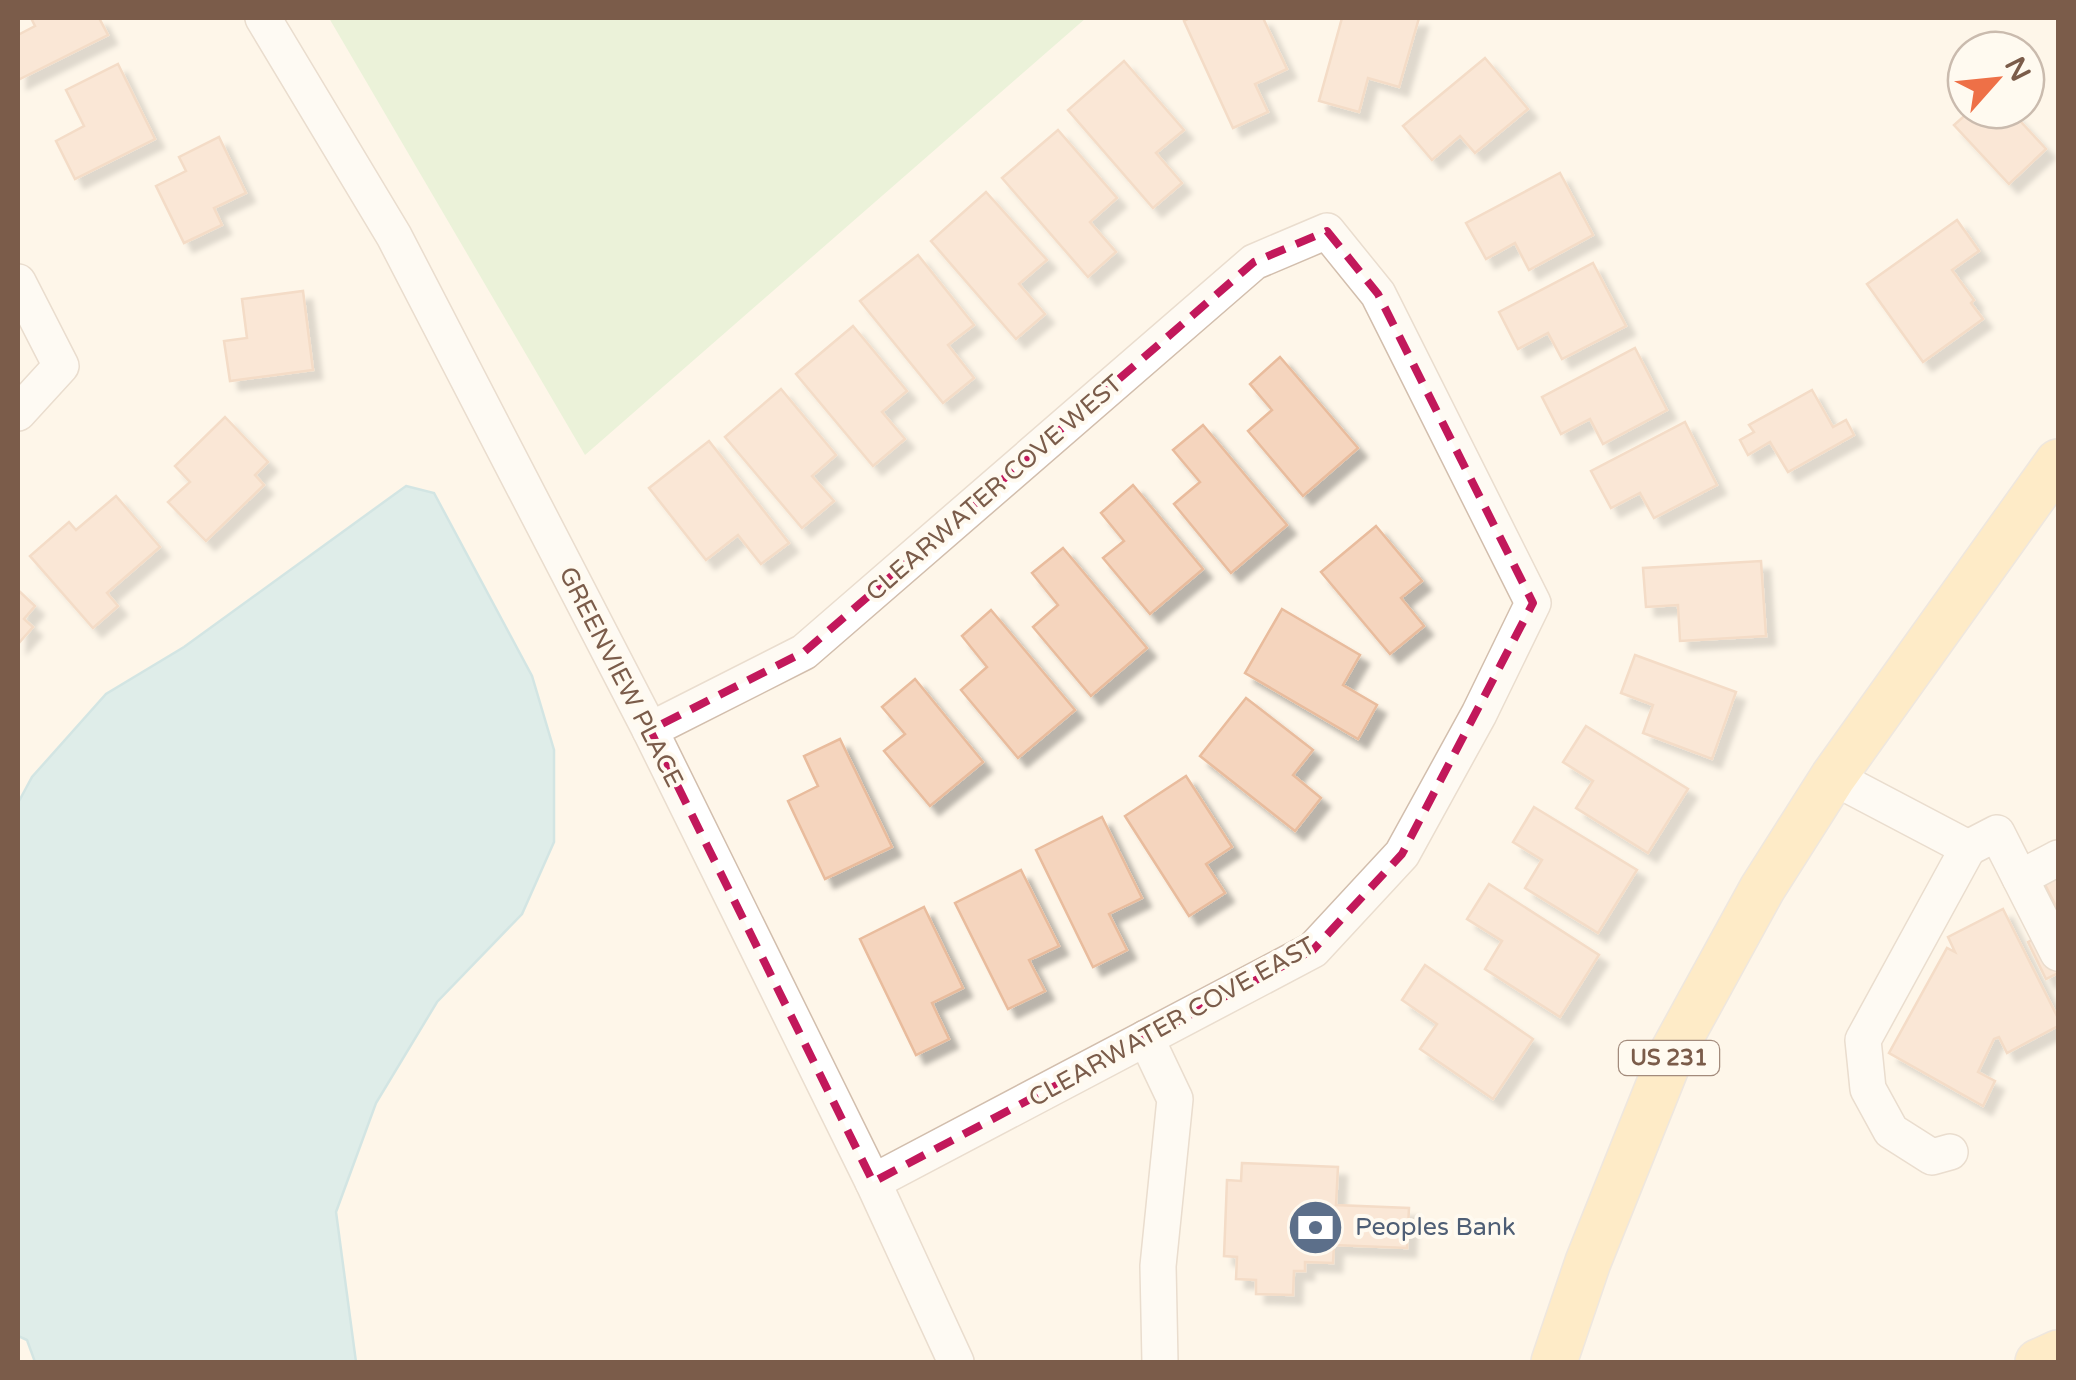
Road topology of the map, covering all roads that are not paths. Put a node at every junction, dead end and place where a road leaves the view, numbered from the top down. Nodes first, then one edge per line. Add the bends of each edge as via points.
1 (264, 18) edge
2 (1327, 231) joint
3 (18, 282) edge
4 (18, 413) edge
5 (2058, 462) edge
6 (650, 730) junction
7 (1833, 777) junction
8 (1983, 840) junction
9 (2058, 858) edge
10 (2048, 918) edge
11 (1146, 1038) junction
12 (1950, 1152) dead end
13 (873, 1182) junction
14 (2058, 1352) edge
15 (958, 1359) edge
16 (1160, 1362) edge
17 (1554, 1362) edge
18 (2038, 1362) edge

1 - 6 street, GREENVIEW PLACE via 394,236
2 - 6 street, CLEARWATER COVE WEST via 1254,262 804,652
2 - 11 street, CLEARWATER COVE EAST via 1378,294 1533,602 1402,854 1314,950
3 - 4 street via 62,366
5 - 7 main road, US 231
6 - 13 street, GREENVIEW PLACE
7 - 8 street
7 - 17 main road, US 231 via 1762,888 1671,1054
8 - 10 street
8 - 12 street via 1863,1040 1868,1089 1891,1131 1932,1157
9 - 10 street
11 - 13 street, CLEARWATER COVE EAST
11 - 16 street via 1175,1099 1158,1266
13 - 15 street, GREENVIEW PLACE
14 - 18 main road

